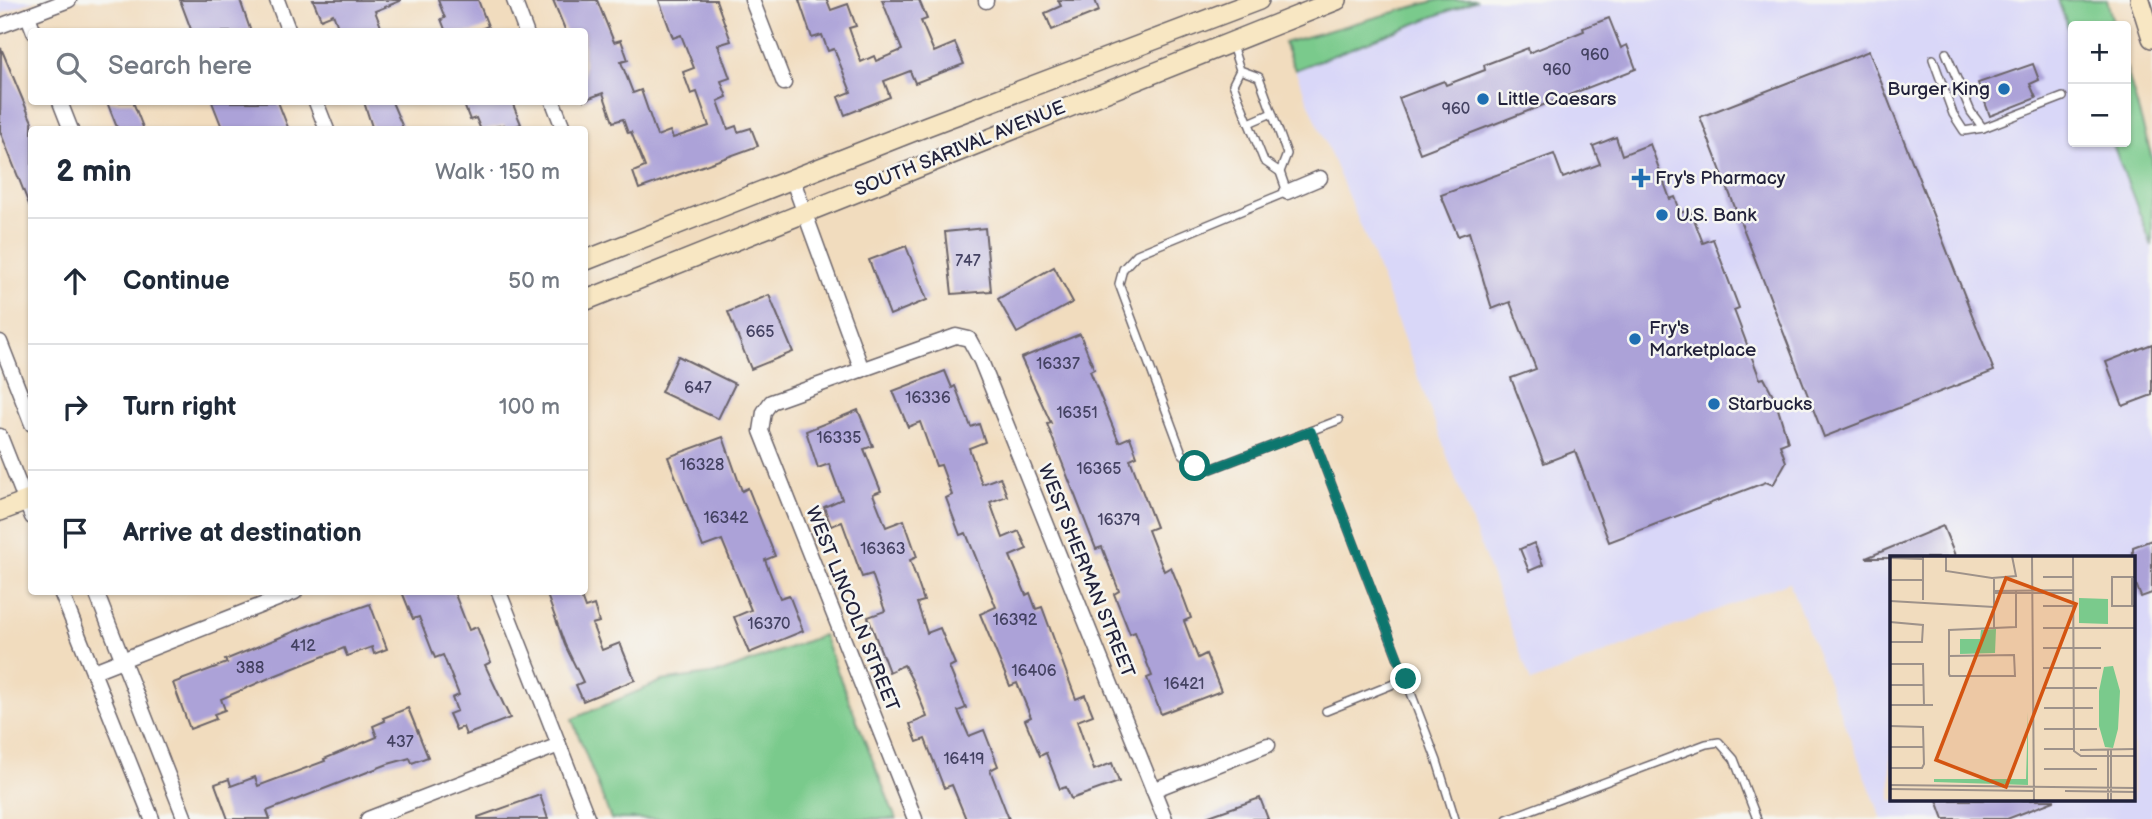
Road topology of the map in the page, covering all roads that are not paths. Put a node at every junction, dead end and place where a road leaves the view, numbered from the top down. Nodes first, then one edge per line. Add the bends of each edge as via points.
1 (69, 0) edge
2 (277, 0) edge
3 (514, 0) edge
4 (752, 0) edge
5 (1259, 0) edge
6 (1337, 0) edge
7 (2140, 0) edge
8 (28, 16) junction
9 (0, 26) edge
10 (32, 28) edge
11 (288, 28) edge
12 (524, 28) edge
13 (2152, 38) edge
14 (1231, 41) junction
15 (1946, 53) dead end
16 (1933, 59) dead end
17 (1240, 70) junction
18 (784, 83) dead end
19 (2063, 97) dead end
20 (62, 105) edge
21 (317, 105) edge
22 (554, 105) edge
23 (1272, 113) junction
24 (1249, 123) junction
25 (70, 126) edge
26 (325, 126) edge
27 (562, 126) edge
28 (1983, 128) junction
29 (1280, 172) junction
30 (792, 178) junction
31 (1320, 178) dead end
32 (1287, 192) junction
33 (804, 212) junction
34 (588, 259) edge
35 (588, 299) edge
36 (0, 342) edge
37 (862, 370) junction
38 (28, 414) edge
39 (1339, 419) dead end
40 (1311, 431) junction
41 (0, 436) edge
42 (28, 504) edge
43 (28, 506) edge
44 (0, 511) edge
45 (62, 595) edge
46 (97, 595) edge
47 (287, 595) edge
48 (500, 595) edge
49 (123, 660) junction
50 (94, 671) junction
51 (1406, 679) junction
52 (1326, 711) dead end
53 (559, 744) junction
54 (1268, 745) dead end
55 (1153, 790) junction
56 (152, 819) edge
57 (184, 819) edge
58 (368, 819) edge
59 (588, 819) edge
60 (915, 819) edge
61 (1165, 819) edge
62 (1455, 819) edge
63 (1507, 819) edge
64 (1757, 819) edge

1 - 8 street
2 - 11 street
3 - 12 street
4 - 18 street
5 - 30 main road, SOUTH SARIVAL AVENUE
6 - 14 main road, SOUTH SARIVAL AVENUE
7 - 13 main road
8 - 9 street
8 - 10 street
14 - 17 lane
14 - 33 main road, SOUTH SARIVAL AVENUE
15 - 28 lane via 1971,112
16 - 28 lane via 1964,131
17 - 23 lane via 1259,77
17 - 24 lane via 1234,84
19 - 28 lane
20 - 25 street
21 - 26 street
22 - 27 street
23 - 24 lane
23 - 29 lane via 1287,154
24 - 29 lane via 1264,161
29 - 32 lane
30 - 33 street
30 - 34 main road, SOUTH SARIVAL AVENUE
31 - 32 street
32 - 40 lane via 1137,254 1123,269 1119,284 1182,453 1195,466 1211,469
33 - 35 main road, SOUTH SARIVAL AVENUE
33 - 37 street
36 - 38 street
37 - 55 street, WEST SHERMAN STREET via 957,335 970,339
37 - 60 street, WEST LINCOLN STREET via 771,402 761,431
39 - 40 lane
40 - 51 lane
41 - 42 street
43 - 44 main road
45 - 50 street
46 - 49 street
47 - 49 street
48 - 53 street
49 - 50 street
49 - 57 street
50 - 56 street
51 - 52 lane
51 - 62 lane
53 - 58 street
53 - 59 street
54 - 55 street
55 - 61 street, WEST SHERMAN STREET
63 - 64 lane via 1719,742 1734,759

